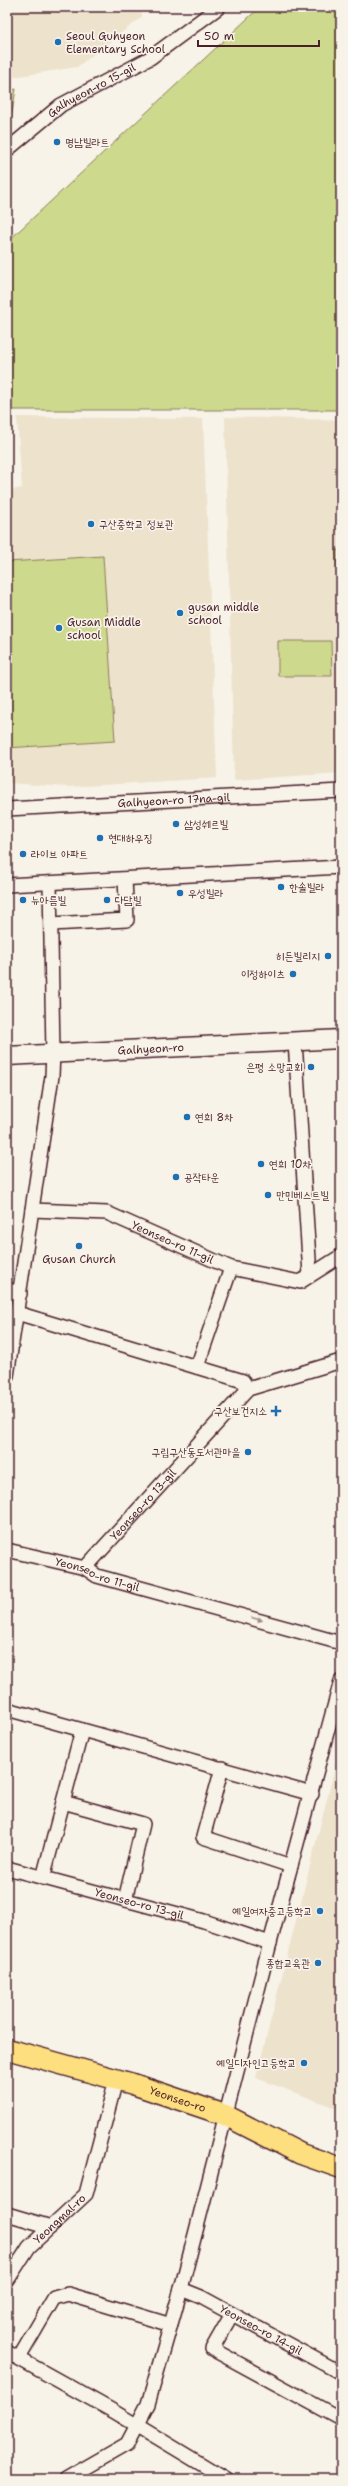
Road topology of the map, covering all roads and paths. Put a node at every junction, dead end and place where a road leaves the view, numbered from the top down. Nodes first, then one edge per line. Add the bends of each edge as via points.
1 (219, 7) edge
2 (7, 150) edge
3 (341, 791) edge
4 (7, 809) edge
5 (341, 867) edge
6 (125, 878) junction
7 (50, 883) junction
8 (7, 885) edge
9 (51, 924) junction
10 (341, 1039) edge
11 (295, 1041) junction
12 (53, 1054) junction
13 (7, 1056) edge
14 (32, 1210) junction
15 (341, 1256) edge
16 (231, 1268) junction
17 (310, 1275) junction
18 (7, 1289) edge
19 (20, 1294) junction
20 (17, 1313) junction
21 (341, 1361) edge
22 (197, 1367) junction
23 (7, 1376) edge
24 (248, 1389) junction
25 (7, 1550) edge
26 (85, 1568) junction
27 (341, 1643) edge
28 (341, 1681) edge
29 (7, 1709) edge
30 (82, 1730) junction
31 (222, 1768) junction
32 (312, 1794) junction
33 (63, 1802) junction
34 (291, 1866) junction
35 (7, 1868) edge
36 (43, 1878) junction
37 (125, 1900) junction
38 (270, 1942) junction
39 (7, 2050) edge
40 (116, 2080) junction
41 (225, 2115) junction
42 (341, 2168) edge
43 (7, 2214) edge
44 (51, 2227) junction
45 (7, 2281) edge
46 (181, 2289) junction
47 (232, 2314) junction
48 (170, 2325) junction
49 (7, 2352) edge
50 (19, 2358) junction
51 (341, 2373) edge
52 (341, 2419) edge
53 (136, 2426) junction
54 (66, 2479) edge
55 (226, 2479) edge

1 - 2 street, Galhyeon-ro 15-gil via 150,58 61,105
3 - 4 street, Galhyeon-ro 17na-gil
5 - 6 street
6 - 7 street
6 - 9 street via 127,920
7 - 8 street
7 - 9 street
9 - 12 street
10 - 11 main road, Galhyeon-ro
11 - 12 main road, Galhyeon-ro
11 - 17 street
12 - 13 main road, Galhyeon-ro
12 - 14 street
14 - 16 street, Yeonseo-ro 11-gil via 107,1214
14 - 19 street
15 - 17 street
16 - 17 street, Yeonseo-ro 11-gil via 300,1282
16 - 22 street
18 - 19 street
19 - 20 street
20 - 22 street
20 - 23 street
21 - 24 street
22 - 24 street via 243,1381
24 - 26 street, Yeonseo-ro 13-gil
25 - 26 street, Yeonseo-ro 11-gil
26 -> 27 street, Yeonseo-ro 11-gil via 97,1576
28 - 32 street
29 - 30 street
30 - 31 street
30 - 33 street
31 - 32 street
31 - 34 street via 203,1837
32 - 34 street
33 - 36 street
33 - 37 street via 143,1824
34 - 38 street
35 - 36 street, Yeonseo-ro 13-gil
36 - 37 street, Yeonseo-ro 13-gil
37 - 38 street, Yeonseo-ro 13-gil
38 - 41 street
39 - 40 main road, Yeonseo-ro
40 - 41 main road, Yeonseo-ro
40 - 44 street, Yeongmal-ro via 86,2194
41 - 42 main road, Yeonseo-ro via 300,2154
41 - 46 street
43 - 44 street
44 - 45 street, Yeongmal-ro via 29,2247
46 - 47 street, Yeonseo-ro 14-gil
46 - 48 street
47 - 51 street, Yeonseo-ro 14-gil
47 - 52 street via 212,2349
48 - 50 street via 68,2294 54,2298
48 - 53 street via 148,2404
49 - 50 street
50 - 53 street
53 - 54 street via 127,2444
53 - 55 street

